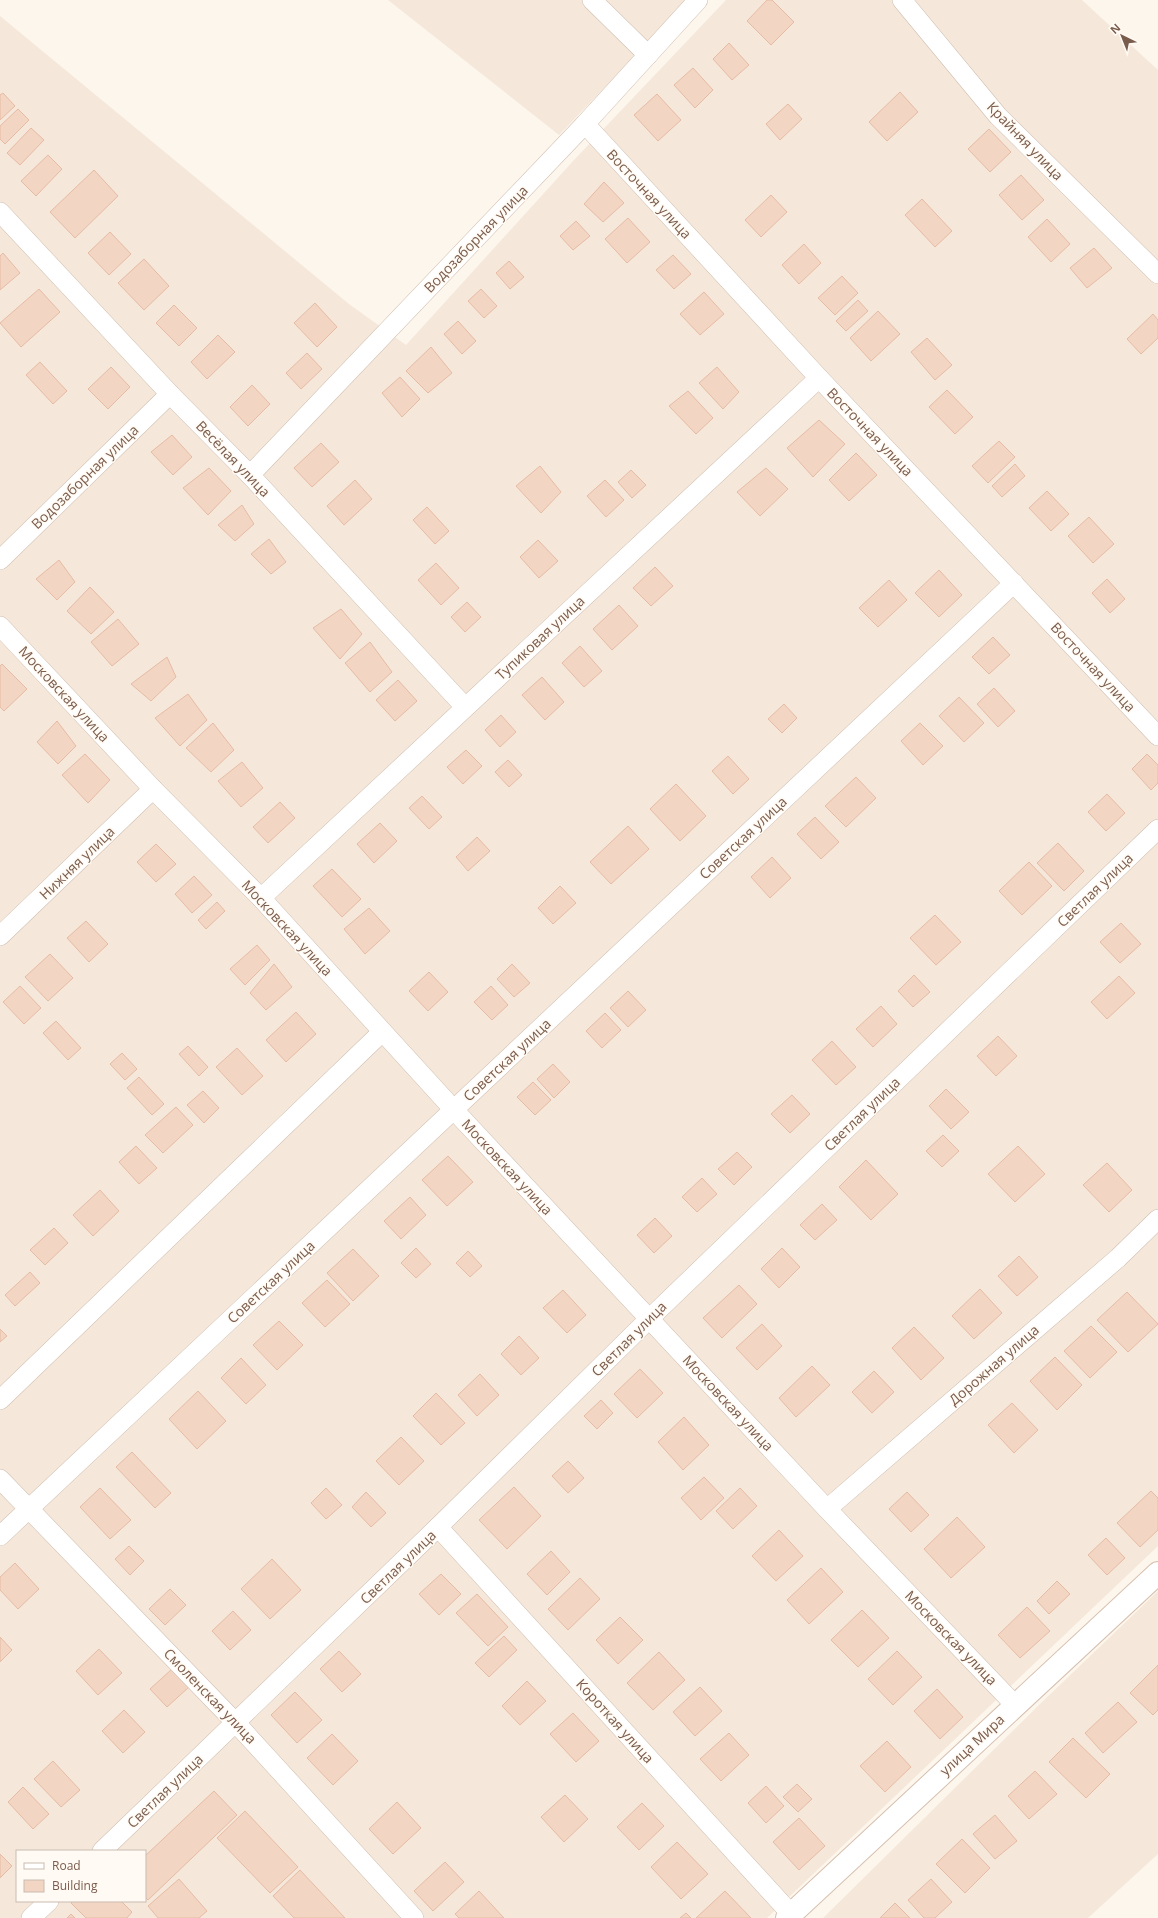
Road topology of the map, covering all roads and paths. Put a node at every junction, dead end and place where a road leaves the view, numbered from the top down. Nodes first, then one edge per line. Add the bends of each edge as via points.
1 (592, 0) edge
2 (698, 0) edge
3 (902, 0) edge
4 (648, 55) junction
5 (585, 124) junction
6 (0, 212) edge
7 (1158, 274) edge
8 (819, 378) junction
9 (170, 394) junction
10 (250, 475) junction
11 (0, 560) edge
12 (1014, 583) junction
13 (0, 626) edge
14 (465, 707) junction
15 (1158, 736) edge
16 (153, 789) junction
17 (1158, 829) edge
18 (261, 898) junction
19 (0, 936) edge
20 (382, 1032) junction
21 (454, 1110) junction
22 (1158, 1219) edge
23 (649, 1319) junction
24 (0, 1400) edge
25 (0, 1479) edge
26 (29, 1509) junction
27 (827, 1509) junction
28 (438, 1528) junction
29 (0, 1536) edge
30 (1158, 1573) edge
31 (1015, 1705) junction
32 (236, 1723) junction
33 (103, 1850) edge
34 (48, 1902) edge
35 (789, 1916) edge
36 (31, 1918) edge
37 (414, 1918) edge

1 - 4 street
2 - 4 street, Водозаборная улица
3 - 7 street, Крайняя улица via 998,116
4 - 5 street, Водозаборная улица
5 - 8 street, Восточная улица
5 - 10 street, Водозаборная улица
6 - 9 street, Весёлая улица
8 - 12 street, Восточная улица
8 - 14 street, Тупиковая улица
9 - 10 street, Весёлая улица
9 - 11 street, Водозаборная улица
10 - 14 street, Весёлая улица
12 - 15 street, Восточная улица
12 - 21 street, Советская улица
13 - 16 street, Московская улица
14 - 18 street, Тупиковая улица
16 - 18 street, Московская улица
16 - 19 street, Нижняя улица
17 - 23 street, Светлая улица
18 - 20 street, Московская улица
20 - 21 street, Московская улица
20 - 24 street
21 - 23 street, Московская улица
21 - 26 street, Советская улица
22 - 27 street, Дорожная улица via 1118,1258
23 - 27 street, Московская улица
23 - 28 street, Светлая улица
25 - 26 street, Смоленская улица
26 - 29 street, Советская улица
26 - 32 street, Смоленская улица
27 - 31 street, Московская улица
28 - 32 street, Светлая улица
28 - 35 street, Короткая улица
30 - 31 street, улица Мира
31 - 35 street, улица Мира
32 - 33 street, Светлая улица
32 - 37 street, Смоленская улица
34 - 36 street

